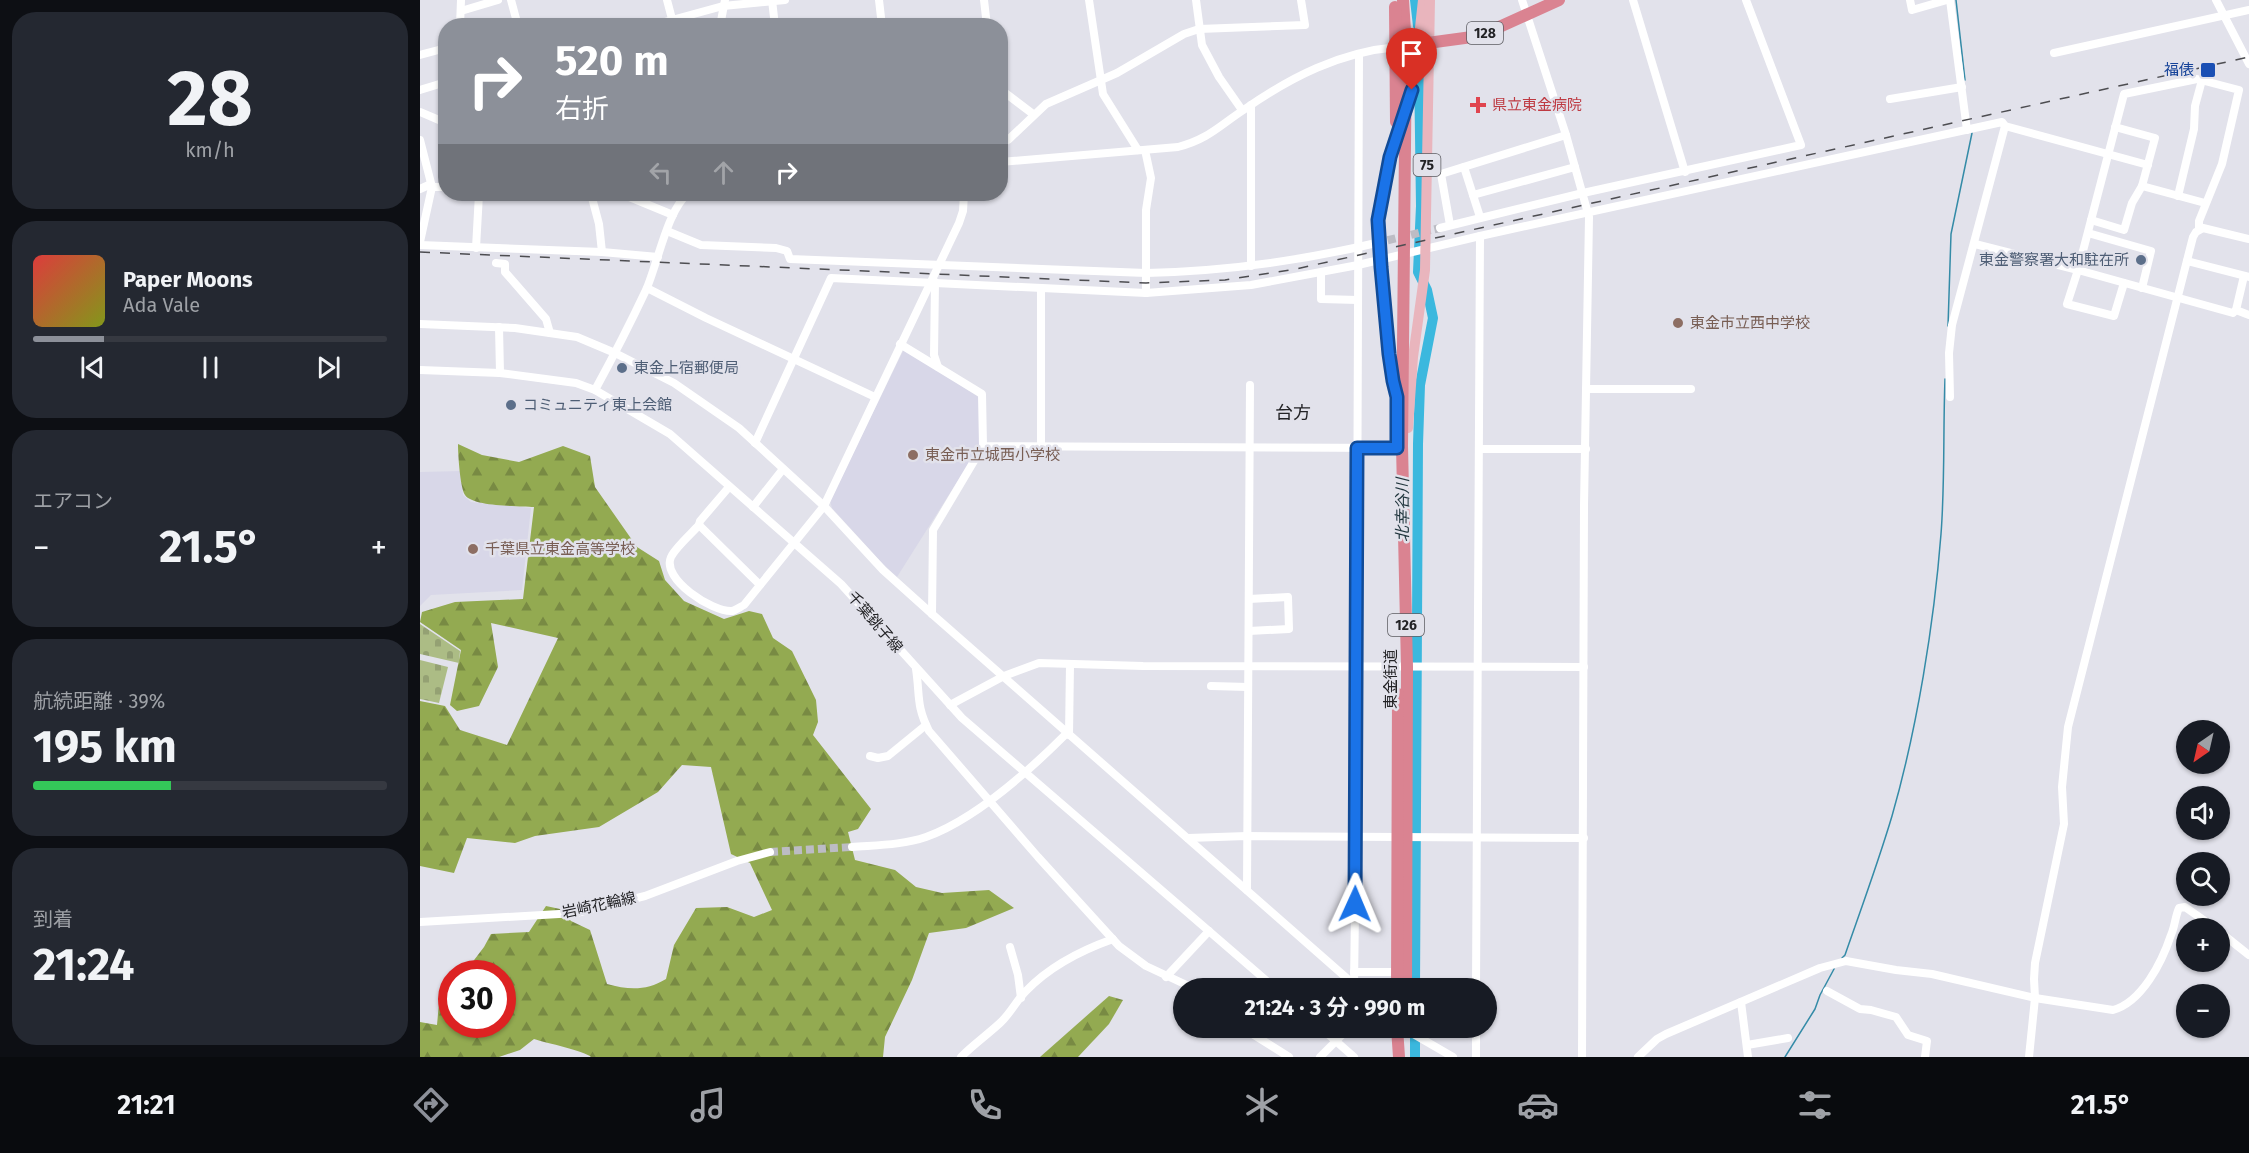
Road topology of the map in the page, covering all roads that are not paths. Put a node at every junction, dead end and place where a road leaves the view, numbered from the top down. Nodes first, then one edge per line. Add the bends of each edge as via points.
1 (461, 0) edge
2 (498, 0) edge
3 (511, 0) edge
4 (667, 0) edge
5 (785, 0) edge
6 (879, 0) edge
7 (984, 0) edge
8 (1089, 0) edge
9 (1196, 0) edge
10 (1301, 0) edge
11 (1395, 0) edge
12 (1403, 0) edge
13 (1423, 0) edge
14 (1430, 0) edge
15 (1522, 0) edge
16 (1559, 0) edge
17 (1633, 0) edge
18 (1746, 0) edge
19 (1910, 0) edge
20 (1949, 0) edge
21 (2216, 0) edge
22 (772, 1) edge
23 (724, 3) edge
24 (2249, 9) edge
25 (460, 11) junction
26 (1526, 14) junction
27 (2224, 15) junction
28 (460, 18) edge
29 (516, 18) edge
30 (672, 18) edge
31 (675, 18) edge
32 (721, 18) edge
33 (774, 18) edge
34 (881, 18) edge
35 (986, 18) edge
36 (1199, 29) junction
37 (1401, 47) junction
38 (438, 50) edge
39 (2054, 53) dead end
40 (1359, 54) junction
41 (420, 55) edge
42 (2249, 64) edge
43 (2202, 80) junction
44 (1100, 81) junction
45 (438, 84) edge
46 (1962, 87) junction
47 (420, 90) edge
48 (1008, 95) edge
49 (1890, 99) dead end
50 (1251, 105) junction
51 (1242, 110) junction
52 (420, 112) edge
53 (1033, 114) junction
54 (438, 120) edge
55 (2005, 126) junction
56 (2115, 127) junction
57 (1967, 130) junction
58 (1566, 135) junction
59 (1008, 139) edge
60 (420, 140) edge
61 (1142, 150) junction
62 (2108, 154) junction
63 (1008, 161) edge
64 (2148, 165) junction
65 (1464, 167) junction
66 (1575, 167) junction
67 (1685, 172) junction
68 (431, 185) junction
69 (438, 186) edge
70 (2142, 186) junction
71 (420, 189) edge
72 (1583, 193) junction
73 (1473, 195) junction
74 (2178, 196) junction
75 (479, 201) edge
76 (593, 201) edge
77 (639, 201) edge
78 (682, 201) edge
79 (964, 201) edge
80 (2205, 203) junction
81 (1587, 213) junction
82 (673, 215) junction
83 (1480, 217) junction
84 (2091, 220) junction
85 (1450, 225) junction
86 (1440, 228) tunnel mouth
87 (2199, 229) junction
88 (668, 231) junction
89 (2088, 233) junction
90 (1480, 236) junction
91 (2249, 239) edge
92 (1376, 243) tunnel mouth
93 (420, 244) edge
94 (1975, 244) junction
95 (1360, 247) junction
96 (476, 248) junction
97 (602, 252) junction
98 (658, 257) junction
99 (2187, 261) junction
100 (496, 263) dead end
101 (1400, 263) junction
102 (939, 265) junction
103 (1358, 265) junction
104 (1251, 266) junction
105 (2078, 270) junction
106 (1146, 273) junction
107 (1321, 273) junction
108 (2246, 277) edge
109 (933, 282) junction
110 (2124, 283) junction
111 (647, 288) junction
112 (1041, 288) junction
113 (2142, 288) junction
114 (1146, 294) junction
115 (2177, 298) junction
116 (1358, 300) junction
117 (2236, 310) junction
118 (2249, 315) edge
119 (420, 324) edge
120 (499, 327) junction
121 (550, 333) junction
122 (900, 344) junction
123 (615, 353) junction
124 (793, 359) junction
125 (938, 367) junction
126 (420, 370) edge
127 (500, 373) junction
128 (1250, 385) dead end
129 (1586, 389) junction
130 (1690, 389) dead end
131 (595, 390) junction
132 (1397, 397) junction
133 (1950, 397) dead end
134 (875, 398) junction
135 (755, 443) junction
136 (1041, 445) junction
137 (983, 446) junction
138 (1250, 447) junction
139 (1357, 448) junction
140 (1397, 448) junction
141 (1480, 449) junction
142 (1586, 449) junction
143 (783, 469) junction
144 (729, 487) junction
145 (824, 506) junction
146 (753, 507) junction
147 (699, 525) junction
148 (1403, 528) junction
149 (795, 542) junction
150 (760, 585) junction
151 (1249, 598) junction
152 (932, 614) junction
153 (1249, 631) junction
154 (1070, 664) junction
155 (1248, 666) junction
156 (1356, 666) junction
157 (1403, 667) junction
158 (1479, 667) junction
159 (1584, 667) junction
160 (916, 669) junction
161 (1004, 676) junction
162 (1211, 686) dead end
163 (1248, 687) junction
164 (950, 705) junction
165 (926, 725) junction
166 (1068, 734) junction
167 (870, 756) dead end
168 (1027, 773) junction
169 (989, 800) junction
170 (1247, 836) junction
171 (1356, 837) junction
172 (1401, 837) junction
173 (1188, 838) junction
174 (1478, 838) junction
175 (1584, 838) junction
176 (852, 847) tunnel mouth
177 (770, 852) tunnel mouth
178 (1247, 890) junction
179 (2176, 918) edge
180 (2201, 918) edge
181 (2176, 920) edge
182 (420, 922) edge
183 (1209, 931) junction
184 (1113, 939) junction
185 (2230, 940) edge
186 (1010, 947) dead end
187 (2249, 955) edge
188 (1354, 972) junction
189 (1391, 972) dead end
190 (1166, 976) junction
191 (1263, 978) edge
192 (1346, 978) edge
193 (1355, 978) edge
194 (1397, 978) edge
195 (1406, 978) edge
196 (1476, 978) edge
197 (1173, 979) edge
198 (1827, 991) dead end
199 (1021, 998) junction
200 (2035, 998) junction
201 (1741, 1002) junction
202 (1259, 1038) edge
203 (1334, 1038) edge
204 (1402, 1038) edge
205 (1404, 1038) edge
206 (1420, 1038) edge
207 (1476, 1038) edge
208 (1788, 1038) dead end
209 (1337, 1040) junction
210 (1747, 1045) junction
211 (1435, 1047) junction
212 (961, 1057) edge
213 (1289, 1057) edge
214 (1320, 1057) edge
215 (1354, 1057) edge
216 (1399, 1057) edge
217 (1406, 1057) edge
218 (1435, 1057) edge
219 (1453, 1057) edge
220 (1476, 1057) edge
221 (1582, 1057) edge
222 (1638, 1057) edge
223 (1748, 1057) edge
224 (1925, 1057) edge
225 (2029, 1057) edge

1 - 25 street
2 - 25 street
3 - 29 street
4 - 30 street
5 - 22 street
6 - 34 street
7 - 35 street
8 - 44 street
9 - 36 street
10 - 36 street via 1305,25
11 - 37 highway, 126
12 - 37 highway, 126
13 - 132 main road, 75 via 1412,90 1390,157 1378,220
14 - 148 main road, 75 via 1426,252 1407,438 1407,514
15 - 26 street
16 - 26 highway, 128
17 - 67 street
18 - 67 street via 1801,145
19 - 20 street via 1912,10
20 - 46 street
21 - 27 street
22 - 23 street
22 - 33 street
23 - 31 street
23 - 32 street
24 - 27 street
25 - 28 street
26 - 37 highway, 128 via 1472,37
26 - 58 street
27 - 39 street
27 - 42 street
36 - 44 street
36 - 51 street via 1211,64
37 - 40 street
37 - 101 highway, 東金街道 / 126
38 - 41 street
40 - 50 street via 1318,67
40 - 95 street
43 - 56 street via 2124,94
43 - 74 street
43 - 80 street via 2239,90 2223,164
44 - 53 street via 1046,104
44 - 61 street via 1103,94
45 - 47 street
46 - 49 street
46 - 57 street
48 - 53 street
50 - 51 street
50 - 104 street
51 - 61 street via 1196,142
52 - 54 street
53 - 59 street
55 - 57 street via 2002,122
55 - 62 street
55 - 94 street
56 - 62 street
56 - 64 street via 2155,138
57 - 81 street
58 - 65 street
58 - 66 street
60 - 68 street
61 - 63 street
61 - 106 street via 1151,178 1146,210
62 - 64 street
62 - 84 street
64 - 70 street
65 - 73 street
65 - 85 street via 1441,174
66 - 72 street
66 - 73 street
67 - 72 street
68 - 69 street
68 - 71 street
68 - 93 street
70 - 74 street
70 - 84 street via 2132,202 2124,230
72 - 81 street
72 - 83 street
73 - 83 street
74 - 80 street
75 - 96 street
76 - 97 street
77 - 82 street
78 - 82 street
79 - 102 street via 959,223
80 - 87 street
81 - 90 street
81 - 129 street
82 - 88 street
83 - 85 street
84 - 89 street
85 - 86 street
87 - 91 street
87 - 99 street
88 - 98 street
88 - 102 street via 701,245 776,248 787,251 790,259
89 - 105 street
89 - 113 street via 2151,251
90 - 103 street
90 - 141 street
92 - 95 street
93 - 96 street
94 - 105 street
94 - 133 street via 1950,334
95 - 103 street
95 - 104 street
96 - 97 street
97 - 98 street
98 - 111 street
99 - 108 street
99 - 115 street
100 - 121 street via 505,264 505,272 546,319
101 - 132 highway, 東金街道 / 126
101 - 148 highway, 東金街道 / 126
102 - 106 street
102 - 109 street
103 - 107 street
103 - 116 street
104 - 106 street
105 - 110 street
105 - 110 street via 2067,304 2114,316
106 - 114 street
107 - 114 street via 1251,285
107 - 116 street via 1321,299
108 - 117 street
109 - 112 street
109 - 122 street
109 - 124 street via 831,278
109 - 125 street via 934,355
110 - 113 street
111 - 123 street
111 - 124 street
112 - 114 street
112 - 136 street
113 - 115 street
115 - 117 street via 2233,313
115 - 200 street via 2068,727 2062,787 2064,824 2036,963
116 - 139 street
117 - 118 street
119 - 120 street
120 - 121 street
120 - 127 street
121 - 123 street via 577,337
122 - 125 street
122 - 134 street
123 - 131 street
123 - 135 street via 674,383
124 - 134 street
124 - 135 street
125 - 137 street via 982,394
126 - 127 street, 千葉銚子線
127 - 131 street, 千葉銚子線 via 554,379
128 - 138 street
129 - 130 street
129 - 142 street
131 - 144 street, 千葉銚子線 via 670,434
132 - 140 highway, 東金街道 / 126
134 - 145 street
135 - 143 street
136 - 137 street
136 - 138 street
137 - 152 street via 933,530
138 - 139 street
138 - 151 street
139 - 140 street
139 - 156 street
140 - 157 highway, 東金街道 / 126
141 - 142 street
141 - 158 street
142 - 159 street
143 - 145 street
143 - 146 street
144 - 146 street, 千葉銚子線
144 - 147 street
145 - 149 street
145 - 152 street via 883,570
146 - 149 street, 千葉銚子線
147 - 150 street
147 - 150 street via 671,557 670,568 679,582 701,601 734,611
148 - 157 highway, 東金街道 / 126
149 - 150 street
149 - 160 street, 千葉銚子線 via 853,596
151 - 153 street
151 - 153 street via 1288,597 1289,629
152 - 161 street
153 - 155 street
154 - 155 street
154 - 161 street via 1039,663
154 - 166 street
155 - 156 street
155 - 163 street
156 - 157 street
156 - 171 street
157 - 158 street
157 - 172 highway, 東金街道 / 126
158 - 159 street
158 - 174 street
159 - 175 street
160 - 164 street, 千葉銚子線
160 - 165 street via 917,699
161 - 164 street
161 - 166 street
162 - 163 street
163 - 170 street
164 - 168 street, 千葉銚子線
165 - 167 street via 888,756
165 - 169 street
166 - 168 street
166 - 173 street
168 - 169 street
168 - 183 street, 千葉銚子線
169 - 176 street via 957,822 925,837
169 - 184 street
170 - 171 street
170 - 173 street
170 - 178 street
171 - 172 street
171 - 188 street
172 - 174 street
172 - 194 highway, 東金街道 / 126
172 - 195 highway, 東金街道 / 126
173 - 178 street
174 - 175 street
174 - 196 street
175 - 221 street
177 - 182 street, 岩崎花輪線 via 645,896 576,913
178 - 192 street
179 - 180 street via 2179,908 2185,907
181 - 200 street via 2162,957 2124,1007 2113,1010
183 - 190 street
183 - 191 street, 千葉銚子線
184 - 190 street via 1131,956
184 - 199 street via 1071,957
185 - 187 street
186 - 199 street
188 - 189 street
188 - 193 street
190 - 197 street
198 - 224 street via 1860,1009 1896,1017 1908,1035 1927,1041
199 - 212 street via 1000,1023
200 - 201 street via 1932,974 1845,961
200 - 225 street
201 - 210 street
201 - 222 street via 1657,1039
202 - 213 street
203 - 209 street
204 - 216 highway
205 - 217 highway
206 - 211 street
207 - 220 street
208 - 210 street
209 - 214 street
209 - 215 street
210 - 223 street
211 - 218 street
211 - 219 street

